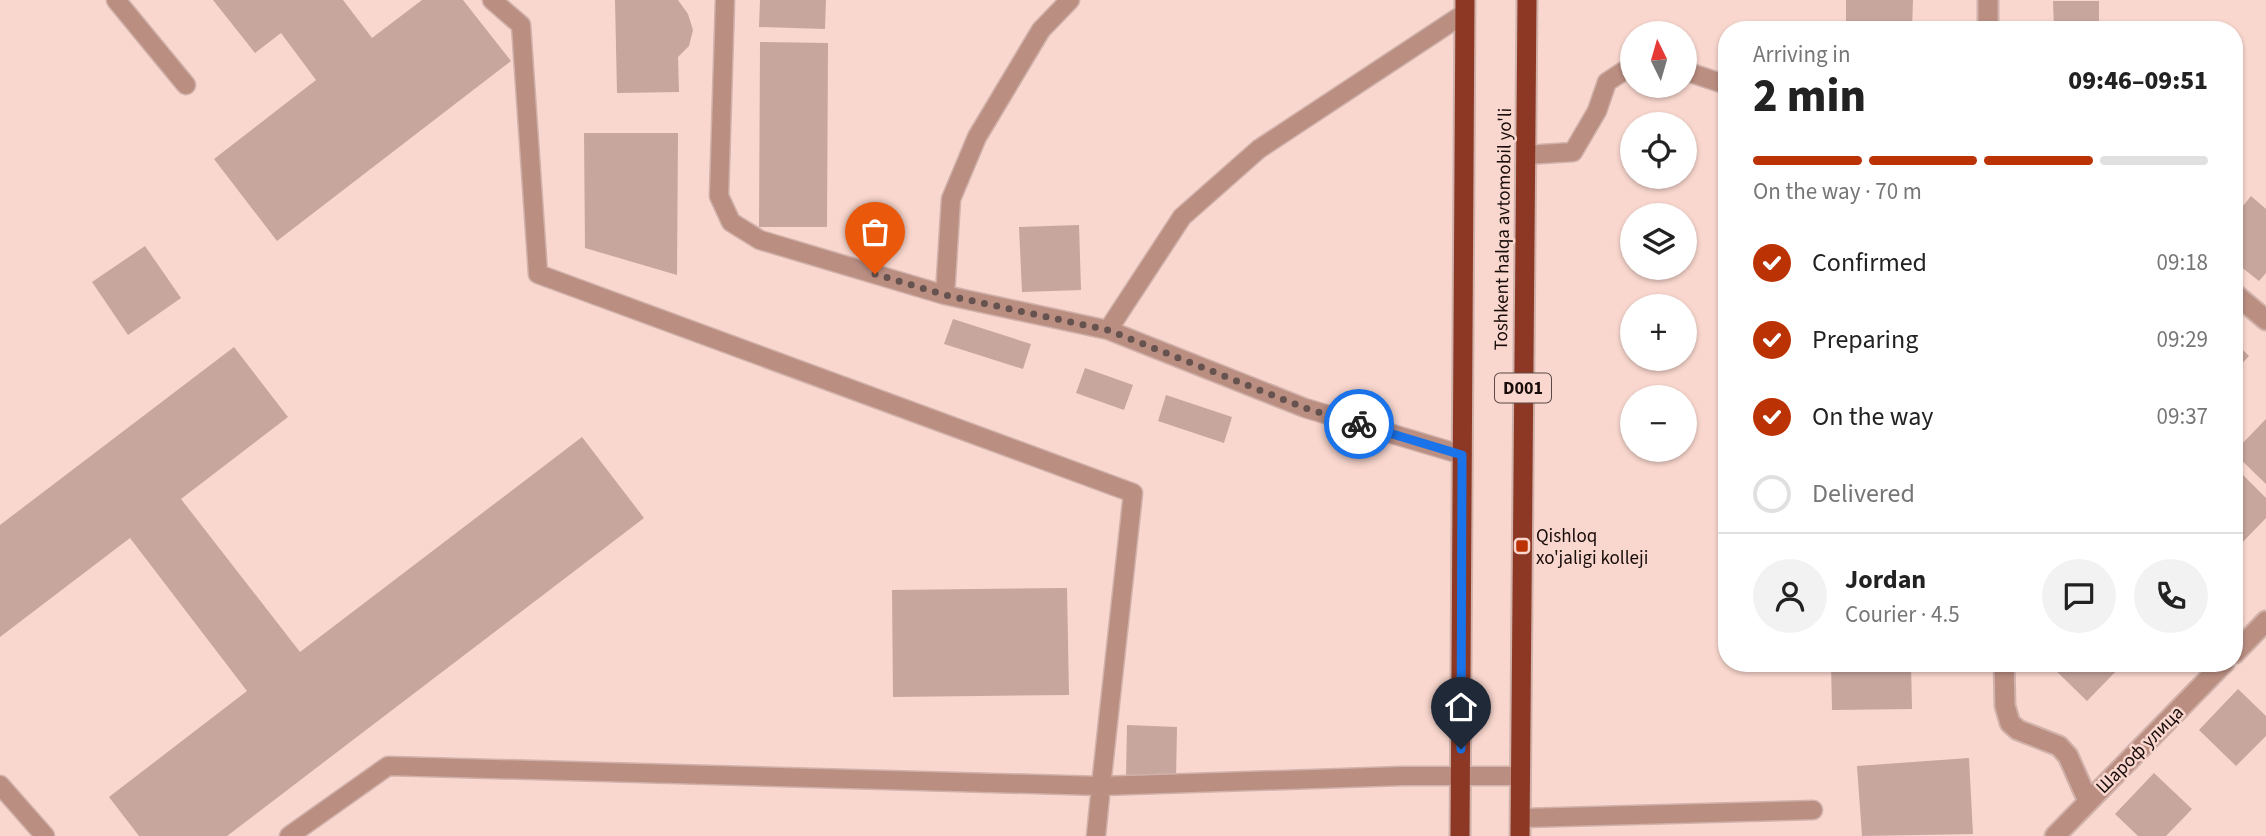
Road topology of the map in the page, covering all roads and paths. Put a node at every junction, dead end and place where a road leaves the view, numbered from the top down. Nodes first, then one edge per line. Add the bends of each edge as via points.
1 (116, 0) edge
2 (492, 0) edge
3 (725, 0) edge
4 (1070, 0) edge
5 (1527, 0) edge
6 (1988, 0) edge
7 (1465, 6) edge
8 (1988, 21) edge
9 (1620, 74) edge
10 (1698, 76) edge
11 (1718, 82) edge
12 (186, 85) dead end
13 (1526, 155) junction
14 (945, 295) junction
15 (2243, 301) edge
16 (2266, 320) edge
17 (1108, 330) junction
18 (1462, 455) junction
19 (2266, 621) edge
20 (2243, 645) edge
21 (2004, 672) edge
22 (2215, 672) edge
23 (1460, 775) junction
24 (1520, 776) junction
25 (0, 785) edge
26 (1101, 786) junction
27 (2088, 801) junction
28 (1812, 810) dead end
29 (1520, 827) edge
30 (45, 836) edge
31 (289, 836) edge
32 (1096, 836) edge
33 (1460, 836) edge
34 (2055, 836) edge

1 - 12 lane
2 - 26 lane via 521,25 538,274 1133,493
3 - 14 lane via 719,196 731,222 760,240
4 - 14 lane via 1041,30 977,137 951,199
5 - 13 highway, Toshkent halqa avtomobil yo'li / D001
6 - 8 street
7 - 17 lane via 1269,142 1182,217
7 - 18 highway, Toshkent halqa avtomobil yo'li
9 - 13 lane via 1607,82 1597,111 1573,152
10 - 11 lane
13 - 24 highway, Toshkent halqa avtomobil yo'li / D001
14 - 17 lane
15 - 16 street
17 - 18 lane via 1305,408
18 - 23 highway, Toshkent halqa avtomobil yo'li
19 - 20 street
21 - 27 street via 2010,723 2059,746
22 - 27 street, Шароф улица
23 - 24 lane
23 - 26 lane
23 - 33 highway, Toshkent halqa avtomobil yo'li
24 - 29 highway, Toshkent halqa avtomobil yo'li / D001
25 - 30 lane
26 - 31 lane via 388,766
26 - 32 lane
27 - 34 street, Шароф улица
28 - 29 lane

